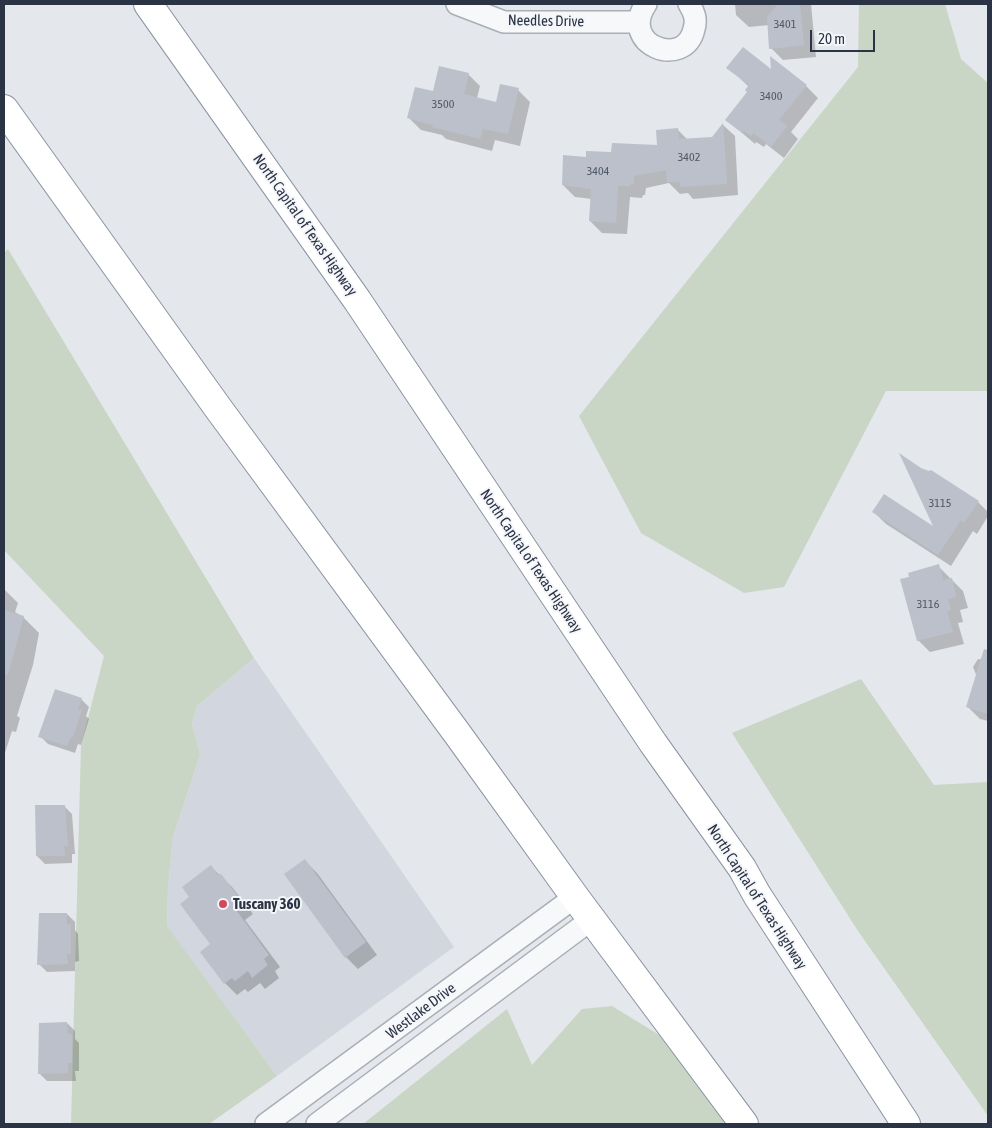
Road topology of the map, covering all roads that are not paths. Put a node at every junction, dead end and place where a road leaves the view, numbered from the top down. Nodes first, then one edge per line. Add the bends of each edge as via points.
1 (148, 4) edge
2 (456, 4) edge
3 (688, 4) edge
4 (643, 13) edge
5 (4, 109) edge
6 (575, 896) junction
7 (592, 919) junction
8 (266, 1124) edge
9 (317, 1124) edge
10 (744, 1124) edge
11 (904, 1124) edge

1 - 11 highway, North Capital of Texas Highway via 357,300 653,744 742,868
2 - 4 street, Needles Drive via 504,22
3 - 4 street, Needles Drive via 696,22 694,32 688,42 668,50 652,45 641,33
5 - 6 highway
6 - 7 highway
6 - 8 street, Westlake Drive
7 - 9 street, Westlake Drive
7 - 10 highway

